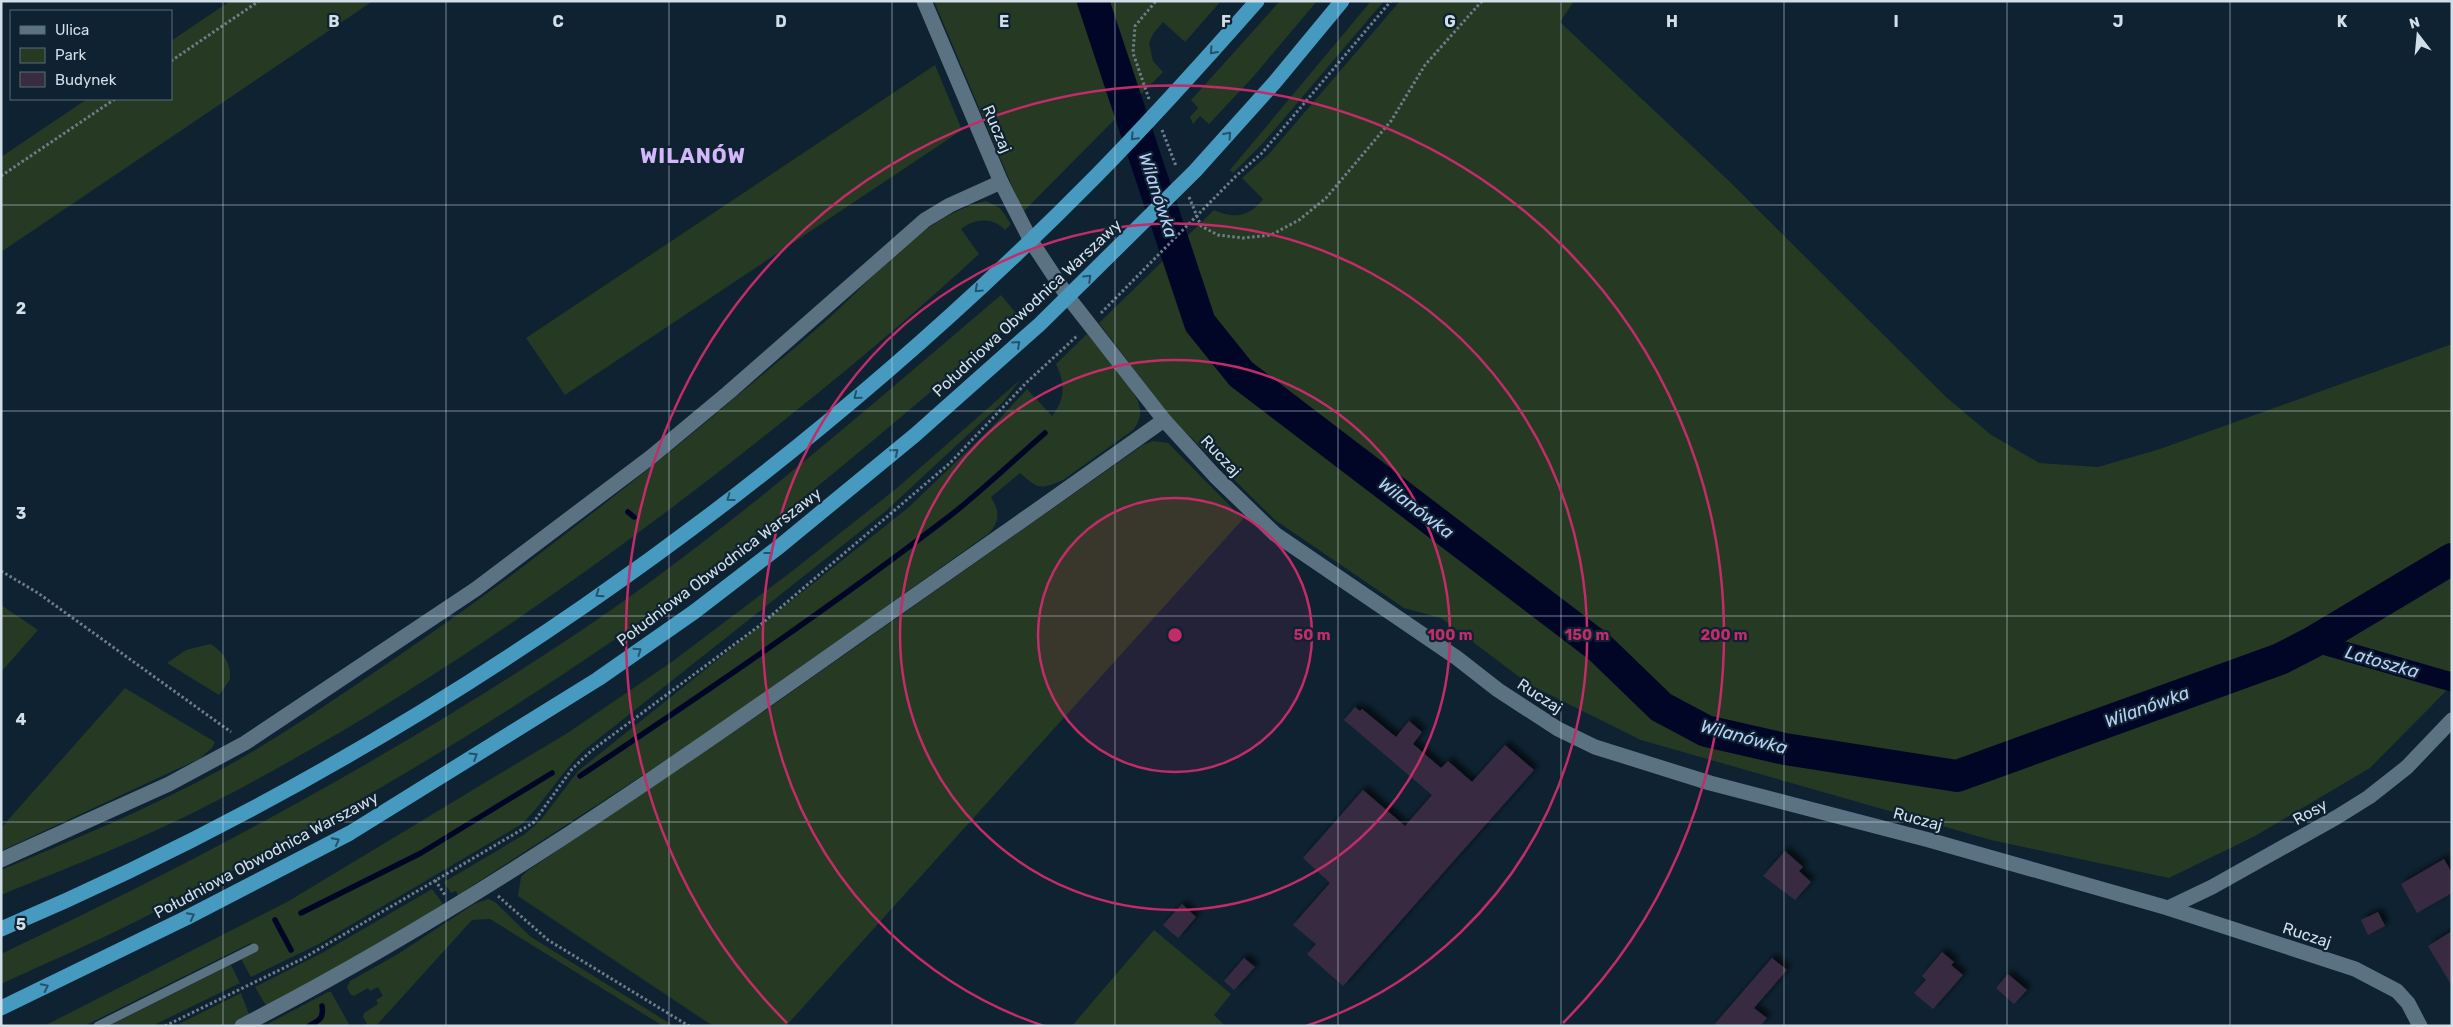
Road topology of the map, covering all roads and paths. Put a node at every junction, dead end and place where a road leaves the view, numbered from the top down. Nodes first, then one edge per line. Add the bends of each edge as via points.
1 (259, 1) edge
2 (924, 1) edge
3 (1156, 1) edge
4 (1257, 1) edge
5 (1342, 1) edge
6 (1391, 1) edge
7 (1482, 1) edge
8 (172, 60) edge
9 (114, 100) edge
10 (1151, 103) dead end
11 (1158, 121) dead end
12 (1180, 174) dead end
13 (1, 176) edge
14 (1001, 182) junction
15 (1187, 191) dead end
16 (1096, 318) dead end
17 (1082, 331) dead end
18 (1164, 420) junction
19 (1, 571) edge
20 (2452, 720) edge
21 (245, 743) junction
22 (1, 860) edge
23 (487, 887) junction
24 (2168, 908) junction
25 (1, 929) edge
26 (254, 948) dead end
27 (1, 1008) edge
28 (98, 1026) edge
29 (165, 1026) edge
30 (242, 1026) edge
31 (689, 1026) edge
32 (2420, 1026) edge

1 - 8 path
2 - 14 street, Ruczaj
3 - 10 path via 1135,26 1133,53
4 -> 25 highway via 1168,102 1014,256 868,387 749,484 637,567 513,653 318,773 158,858
27 -> 5 highway, Południowa Obwodnica Warszawy via 350,833 598,679 780,546 1040,324 1195,171
6 - 16 path via 1262,153
7 - 15 path via 1425,65 1391,121 1326,198 1299,220 1271,235 1243,238 1218,235 1201,226
9 - 13 path
11 - 12 path
14 - 18 street, Ruczaj via 1031,241 1068,297
14 - 21 street via 925,220 651,457 476,590
17 - 29 path via 1026,383 950,463 759,626 591,751 572,769 533,822 302,959
18 - 23 street via 641,788
18 - 24 street, Ruczaj via 1226,488 1274,534 1457,658 1498,690 1595,747 1710,783 1929,840
19 - 21 path via 38,593
20 - 24 street, Rosy via 2407,767 2369,797 2212,887
21 - 22 street via 169,784
23 - 30 street via 328,981
23 - 31 path via 548,940
24 - 32 street, Ruczaj via 2355,969 2397,991 2408,1003
26 - 28 lane

